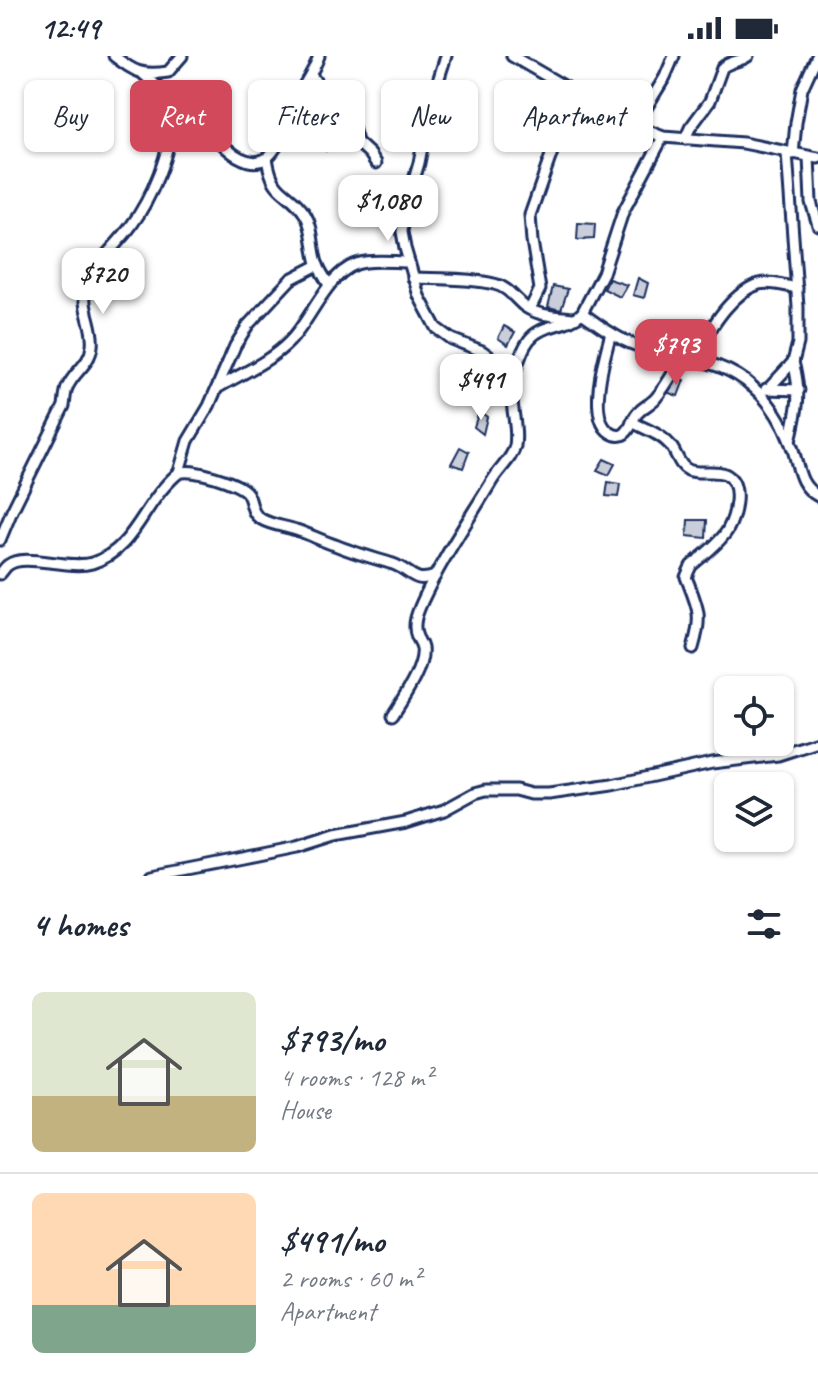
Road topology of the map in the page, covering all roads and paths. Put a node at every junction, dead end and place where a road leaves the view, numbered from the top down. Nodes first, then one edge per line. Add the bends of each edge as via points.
1 (182, 56) edge
2 (319, 56) edge
3 (446, 56) edge
4 (512, 56) edge
5 (674, 56) edge
6 (748, 56) edge
7 (817, 56) edge
8 (117, 57) edge
9 (143, 74) junction
10 (311, 75) junction
11 (150, 80) edge
12 (554, 80) edge
13 (653, 97) edge
14 (653, 133) edge
15 (663, 137) junction
16 (685, 139) junction
17 (164, 152) edge
18 (232, 152) edge
19 (552, 152) edge
20 (790, 153) junction
21 (267, 158) junction
22 (814, 158) edge
23 (376, 163) dead end
24 (818, 225) edge
25 (409, 262) junction
26 (318, 265) junction
27 (413, 278) junction
28 (329, 285) junction
29 (797, 288) junction
30 (530, 309) junction
31 (580, 316) junction
32 (611, 333) junction
33 (687, 358) junction
34 (793, 362) junction
35 (515, 375) junction
36 (217, 388) junction
37 (755, 388) junction
38 (768, 389) junction
39 (799, 390) junction
40 (632, 422) junction
41 (790, 442) junction
42 (179, 472) junction
43 (818, 496) edge
44 (0, 540) edge
45 (0, 574) edge
46 (435, 576) junction
47 (693, 648) dead end
48 (393, 714) dead end
49 (818, 742) edge
50 (152, 876) edge

1 - 9 street via 168,72
2 - 10 street
3 - 25 street via 405,210 402,232
4 - 12 street
5 - 13 street
6 - 16 street via 722,68 710,101
7 - 20 street via 802,89
8 - 9 street
9 - 11 street
10 - 21 street
10 - 23 street via 328,99 346,111 357,142
14 - 15 street
15 - 16 street
15 - 31 street via 623,212 603,273
16 - 20 street
17 - 44 street via 141,211 88,283 84,298 92,339 89,358 67,387 64,406
18 - 21 street via 256,162
19 - 30 street via 530,215 540,289
20 - 22 street
20 - 29 street
21 - 26 street via 274,183 305,214
22 - 24 street via 811,202
25 - 27 street
25 - 28 street via 354,265
26 - 28 street
26 - 36 street via 291,279 248,325
27 - 30 street via 494,284
27 - 35 street via 436,328
28 - 36 street via 289,343
29 - 33 street via 769,283 747,290
29 - 34 street
30 - 31 street
31 - 32 street
31 - 35 street via 530,337
32 - 33 street via 632,345
32 - 40 street via 598,387 601,417 615,435 627,432
33 - 37 street via 732,370
33 - 40 street
34 - 38 street
34 - 39 street
35 - 46 street via 515,449
36 - 42 street via 188,441
37 - 38 street
37 - 41 street
38 - 39 street
39 - 41 street
40 - 47 street via 661,437 684,467 723,472 735,485 726,533 687,572 700,618
41 - 43 street via 801,481
42 - 45 street via 113,552 81,565 16,560
42 - 46 street via 205,474 242,488 253,512 271,523 401,567 418,579
46 - 48 street via 415,621 422,646 419,665
49 - 50 street via 778,755 612,785 549,794 486,790 406,822

